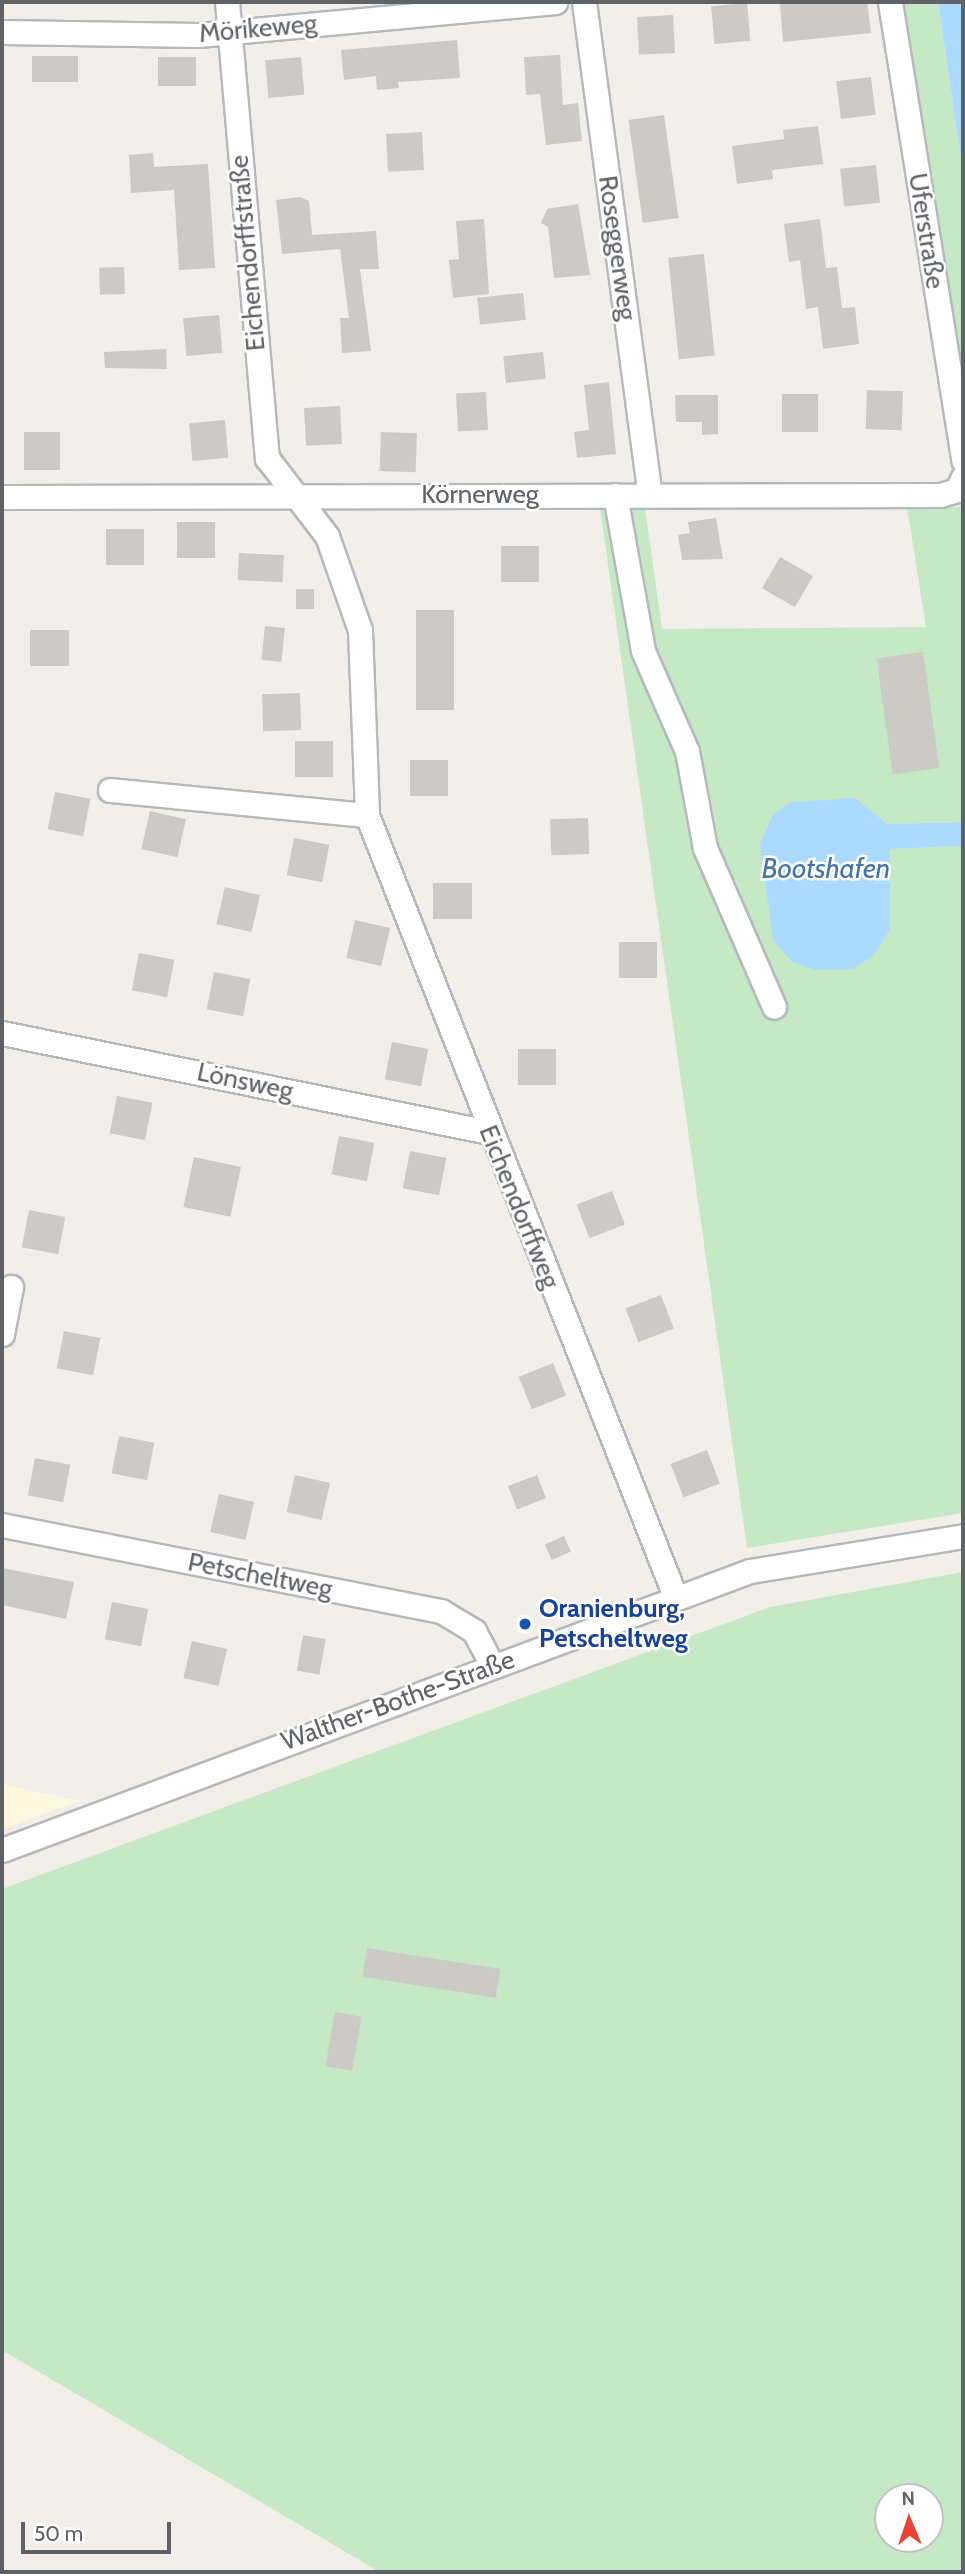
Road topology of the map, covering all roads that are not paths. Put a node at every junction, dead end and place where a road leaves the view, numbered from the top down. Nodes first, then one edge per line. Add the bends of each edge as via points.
1 (227, 2) edge
2 (555, 2) edge
3 (584, 2) edge
4 (890, 2) edge
5 (2, 32) edge
6 (228, 34) junction
7 (963, 460) edge
8 (960, 484) edge
9 (296, 495) junction
10 (615, 495) junction
11 (650, 495) junction
12 (2, 496) edge
13 (110, 790) dead end
14 (368, 815) junction
15 (774, 1007) dead end
16 (2, 1032) edge
17 (489, 1132) junction
18 (11, 1287) dead end
19 (2, 1334) edge
20 (2, 1525) edge
21 (963, 1536) edge
22 (675, 1597) junction
23 (493, 1666) junction
24 (2, 1850) edge

1 - 6 street, Eichendorffstraße
2 - 6 street, Mörikeweg
3 - 11 street, Roseggerweg
4 - 7 street, Uferstraße
5 - 6 street, Mörikeweg
6 - 9 street, Eichendorffstraße via 267,458
8 - 11 street, Körnerweg via 940,495
9 - 10 street, Körnerweg
9 - 12 street, Körnerweg
9 - 14 street, Eichendorffweg via 327,536 360,630
10 - 11 street, Körnerweg
10 - 15 street via 643,651 687,751 705,848
13 - 14 street
14 - 17 street, Eichendorffweg
16 - 17 street, Lönsweg
17 - 22 street, Eichendorffweg
18 - 19 street
20 - 23 street, Petscheltweg via 441,1611 474,1631
21 - 22 street, Walther-Bothe-Straße via 773,1566
22 - 23 street, Walther-Bothe-Straße
23 - 24 street, Walther-Bothe-Straße

